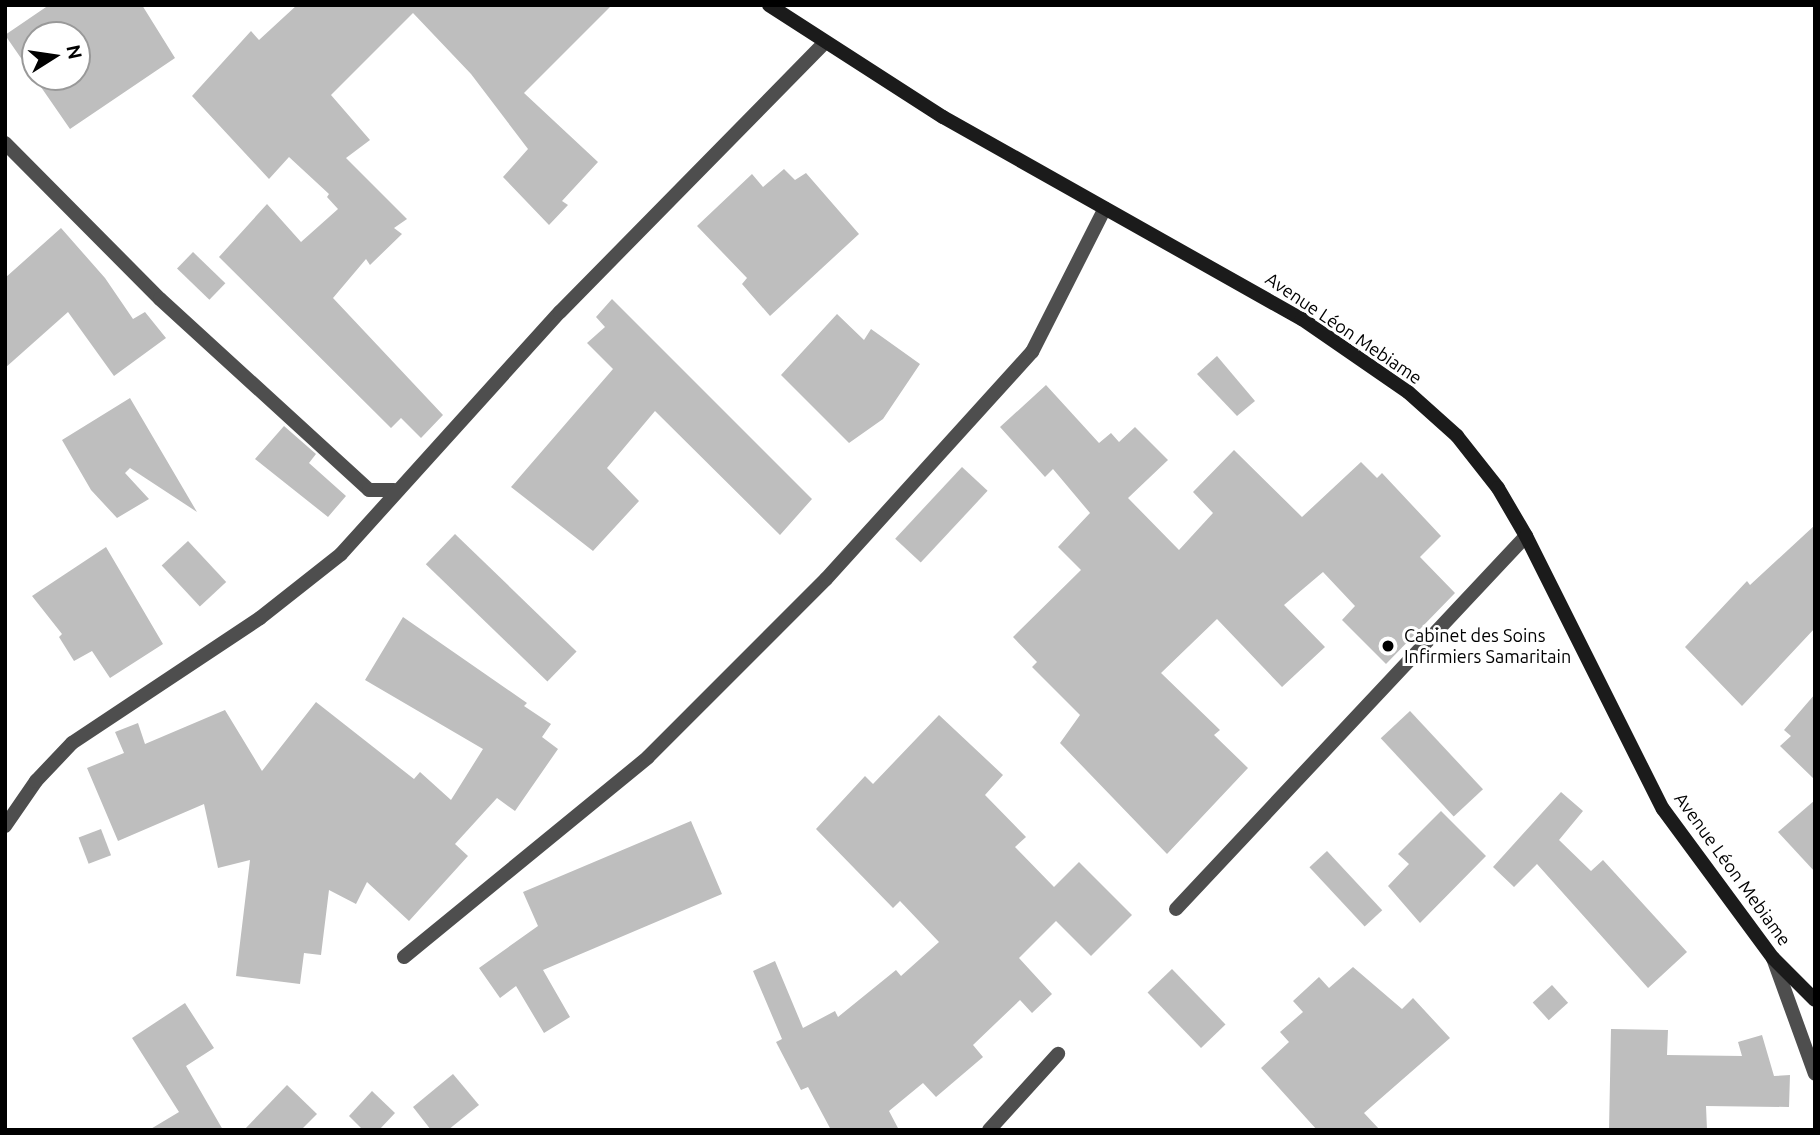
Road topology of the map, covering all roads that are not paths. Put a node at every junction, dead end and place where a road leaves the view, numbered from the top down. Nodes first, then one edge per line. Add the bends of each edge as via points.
1 (769, 5) edge
2 (823, 44) junction
3 (5, 143) edge
4 (1105, 208) junction
5 (394, 490) junction
6 (1525, 536) junction
7 (5, 826) edge
8 (1177, 909) dead end
9 (404, 957) dead end
10 (1773, 958) junction
11 (1815, 1000) edge
12 (1058, 1055) dead end
13 (1815, 1074) edge
14 (989, 1130) edge

1 - 2 street, Avenue Léon Mebiame
2 - 4 street, Avenue Léon Mebiame
2 - 5 street via 560,312
3 - 5 street via 160,299 369,490
4 - 6 street, Avenue Léon Mebiame via 1302,319 1408,392 1457,436 1498,488
4 - 9 street via 1032,352 826,579 648,757
5 - 7 street via 341,554 260,618 72,743 36,781
6 - 8 street
6 - 10 street, Avenue Léon Mebiame via 1663,809
10 - 11 street, Avenue Léon Mebiame
10 - 13 street
12 - 14 street

